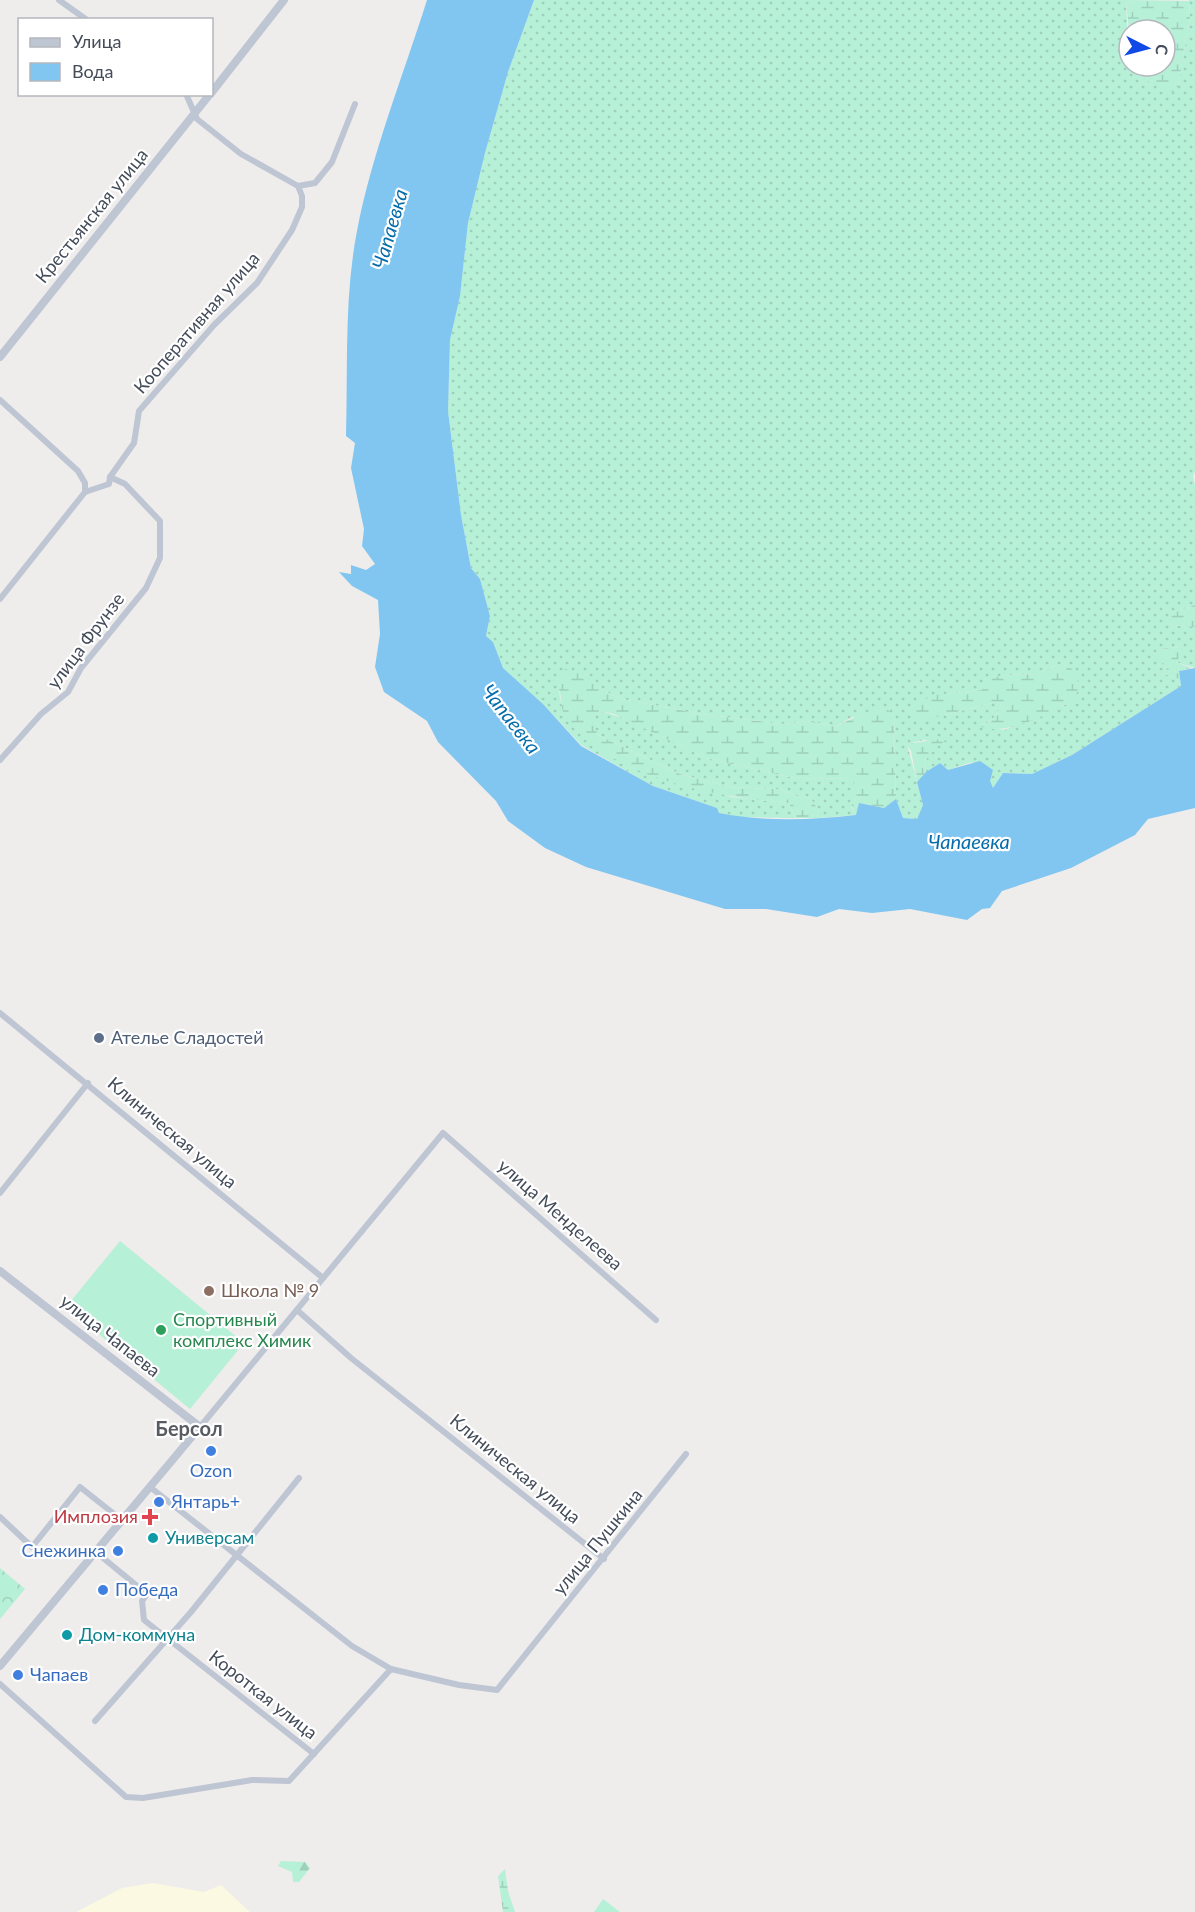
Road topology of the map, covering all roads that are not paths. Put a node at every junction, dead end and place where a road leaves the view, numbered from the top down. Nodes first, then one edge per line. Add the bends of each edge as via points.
1 (59, 0) edge
2 (284, 0) edge
3 (84, 18) edge
4 (213, 90) edge
5 (187, 96) edge
6 (209, 96) edge
7 (355, 104) dead end
8 (196, 112) junction
9 (298, 186) junction
10 (0, 357) edge
11 (0, 400) edge
12 (110, 477) junction
13 (85, 492) junction
14 (0, 599) edge
15 (0, 760) edge
16 (0, 1013) edge
17 (88, 1083) junction
18 (0, 1193) edge
19 (0, 1271) edge
20 (323, 1278) junction
21 (297, 1310) junction
22 (656, 1320) dead end
23 (200, 1427) junction
24 (687, 1454) dead end
25 (299, 1478) dead end
26 (150, 1487) junction
27 (0, 1516) edge
28 (123, 1521) junction
29 (97, 1553) junction
30 (236, 1557) junction
31 (604, 1559) junction
32 (167, 1637) junction
33 (0, 1666) edge
34 (391, 1670) junction
35 (0, 1684) edge
36 (94, 1721) dead end
37 (314, 1754) junction

1 - 3 street
2 - 4 street, Крестьянская улица
5 - 8 street
6 - 8 street, Крестьянская улица
7 - 9 street via 332,162 315,183
8 - 9 street via 197,119 241,154
8 - 10 street, Крестьянская улица
9 - 12 street, Кооперативная улица via 302,207 292,230 257,283 214,325 139,411 134,443
11 - 13 street via 78,471
12 - 13 street via 109,484
12 - 15 street, улица Фрунзе via 125,484 160,521 160,558 146,588 81,668 68,692 41,714
13 - 14 street
16 - 17 street, Клиническая улица
17 - 18 street
17 - 20 street, Клиническая улица
19 - 23 street, улица Чапаева
20 - 21 street
20 - 22 street, улица Менделеева via 443,1133
21 - 23 street
21 - 31 street, Клиническая улица via 351,1358
23 - 26 street
24 - 31 street, улица Пушкина
25 - 30 street
26 - 28 street
26 - 30 street
27 - 28 street via 32,1547 80,1487
28 - 29 street
29 - 32 street, Короткая улица via 147,1594 142,1601 144,1620
29 - 33 street
30 - 32 street
30 - 34 street via 352,1646
31 - 34 street, улица Пушкина via 497,1690
32 - 36 street
32 - 37 street, Короткая улица
34 - 37 street
35 - 37 street via 126,1797 143,1798 252,1780 289,1781

